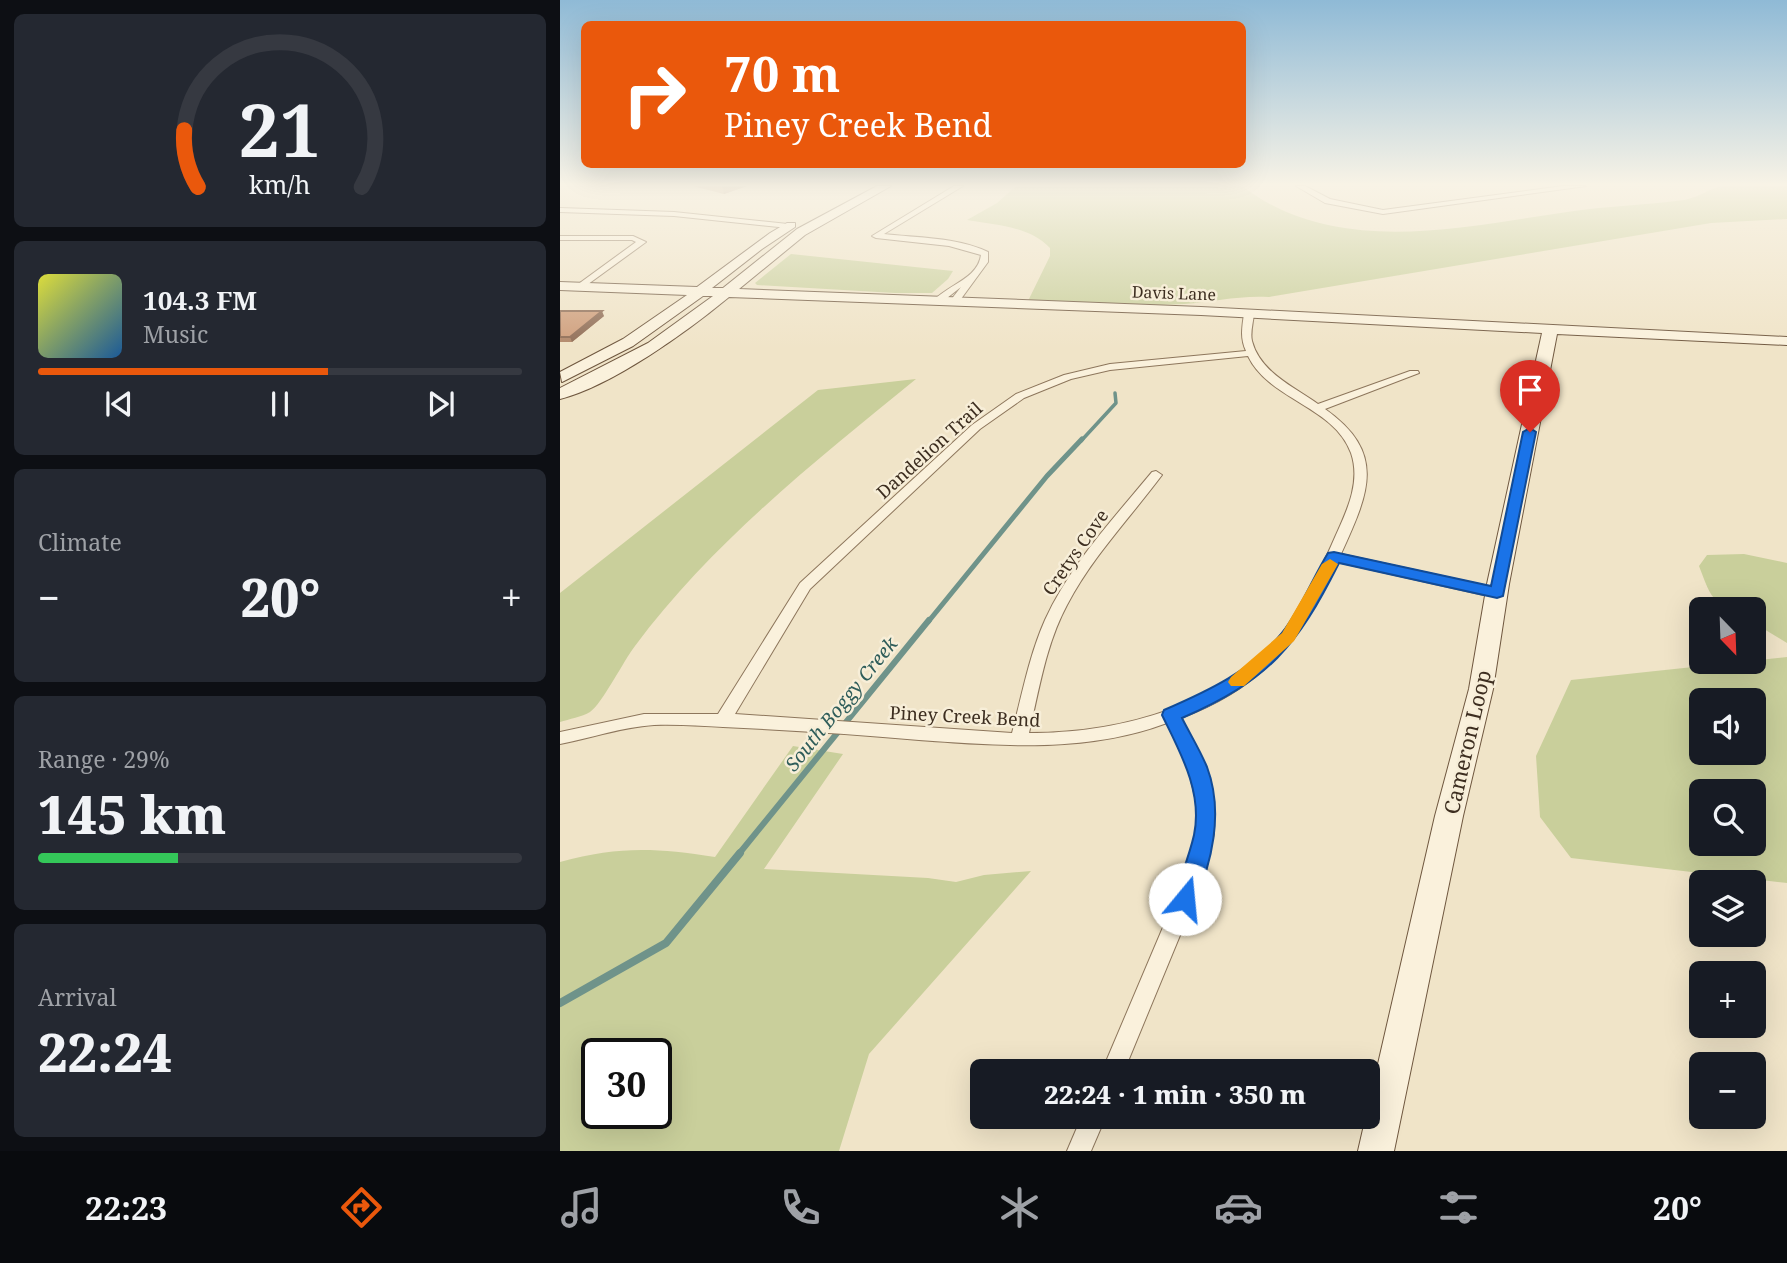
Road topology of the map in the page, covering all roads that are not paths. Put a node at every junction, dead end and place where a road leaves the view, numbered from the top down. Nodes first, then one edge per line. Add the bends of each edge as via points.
1 (637, 240) edge
2 (770, 240) edge
3 (792, 240) edge
4 (903, 240) edge
5 (972, 279) junction
6 (560, 286) edge
7 (580, 287) junction
8 (699, 293) junction
9 (726, 293) junction
10 (939, 300) junction
11 (955, 301) junction
12 (1249, 314) junction
13 (1550, 331) junction
14 (1787, 341) edge
15 (1251, 353) junction
16 (1414, 373) dead end
17 (560, 378) edge
18 (560, 394) edge
19 (1318, 408) junction
20 (1156, 475) dead end
21 (1334, 557) junction
22 (1497, 593) junction
23 (1171, 715) junction
24 (722, 720) junction
25 (560, 738) edge
26 (1018, 740) junction
27 (1118, 1059) edge
28 (1089, 1129) edge
29 (1080, 1151) edge
30 (1376, 1151) edge

1 - 7 street via 642,242
2 - 8 street
3 - 9 street
4 - 5 street via 978,250 985,254 985,262
5 - 10 street
5 - 11 street
6 - 7 street, Davis Lane
7 - 8 street, Davis Lane
8 - 9 street, Davis Lane
8 - 17 street via 617,349
9 - 10 street, Davis Lane
9 - 18 street via 653,346
10 - 11 street, Davis Lane
11 - 12 street, Davis Lane
12 - 13 street, Davis Lane
12 - 15 street
13 - 14 street, Davis Lane
13 - 22 street, Cameron Loop
15 - 19 street, Piney Creek Bend via 1277,380
15 - 24 street, Dandelion Trail via 1110,367 1020,396 976,427 805,586
16 - 19 street
19 - 21 street, Piney Creek Bend via 1352,442 1363,481
20 - 26 street, Cretys Cove via 1058,607
21 - 22 street
21 - 23 street, Piney Creek Bend via 1288,637 1269,656 1214,696
22 - 30 street, Cameron Loop via 1481,689
23 - 26 street, Piney Creek Bend via 1105,733
23 - 27 street via 1197,768 1205,801 1205,834 1185,899
24 - 25 street, Piney Creek Bend via 652,719
24 - 26 street, Piney Creek Bend
28 - 29 street

